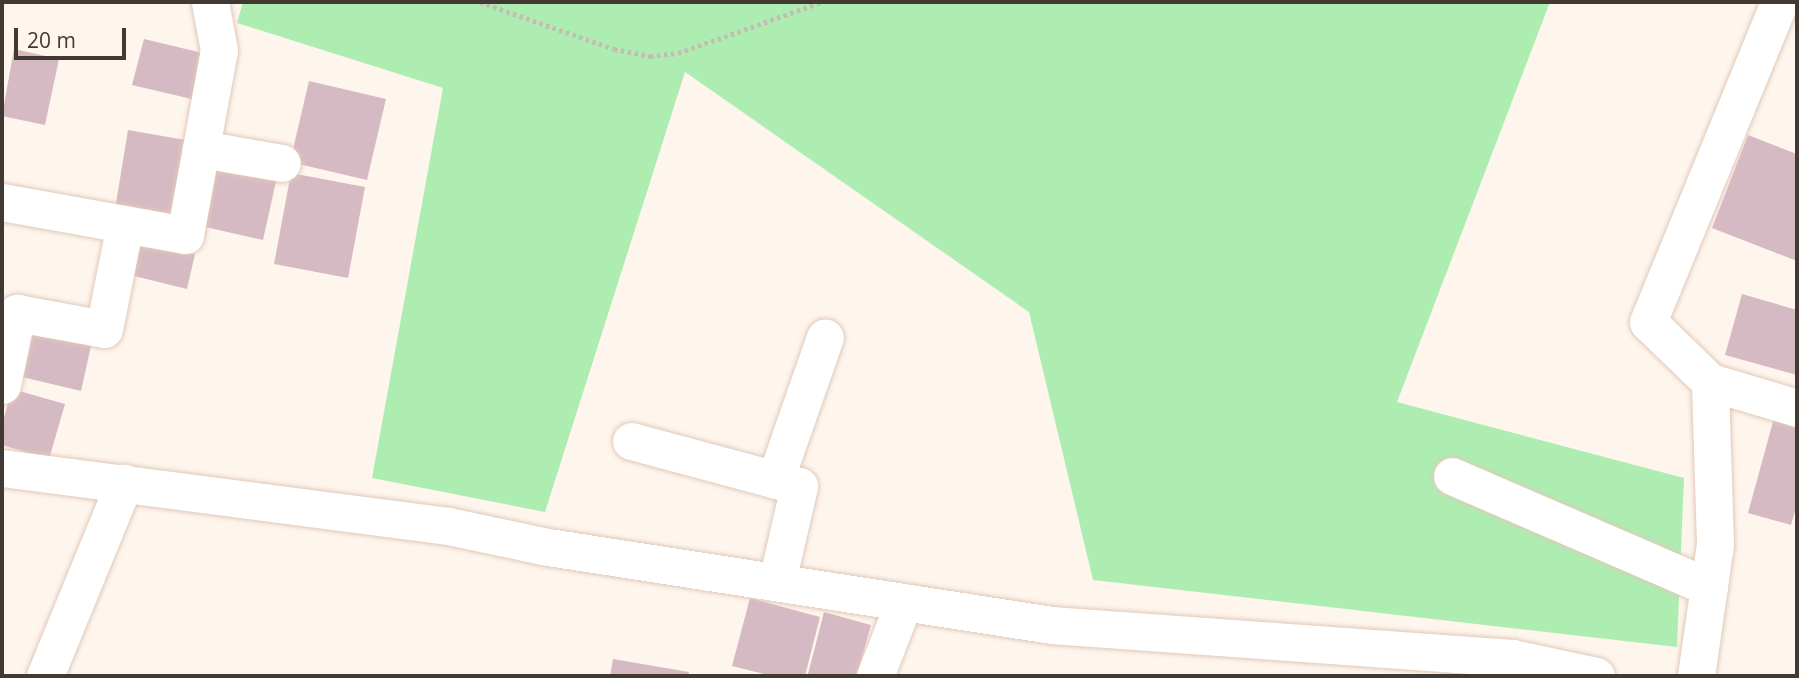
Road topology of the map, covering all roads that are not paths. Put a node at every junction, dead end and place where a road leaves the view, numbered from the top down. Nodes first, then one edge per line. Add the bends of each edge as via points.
1 (210, 2) edge
2 (1779, 2) edge
3 (201, 149) junction
4 (282, 163) dead end
5 (2, 202) edge
6 (125, 224) junction
7 (825, 337) dead end
8 (1710, 382) junction
9 (2, 385) edge
10 (1797, 408) edge
11 (631, 441) dead end
12 (2, 468) edge
13 (1452, 477) dead end
14 (775, 480) junction
15 (124, 483) junction
16 (777, 581) junction
17 (1709, 587) junction
18 (904, 602) junction
19 (51, 674) edge
20 (875, 676) edge
21 (1597, 676) edge
22 (1696, 676) edge

1 - 3 street via 219,50
2 - 8 street via 1648,322
3 - 4 street
3 - 6 street via 185,235
5 - 6 street
6 - 9 street via 104,329 17,313
7 - 14 street
8 - 10 street
8 - 17 street via 1715,544
11 - 14 street
12 - 15 street
13 - 17 street
14 - 16 street via 799,486
15 - 16 street via 448,526 548,547
15 - 19 street
16 - 18 street
17 - 22 street
18 - 20 street
18 - 21 street via 1052,625 1511,658

